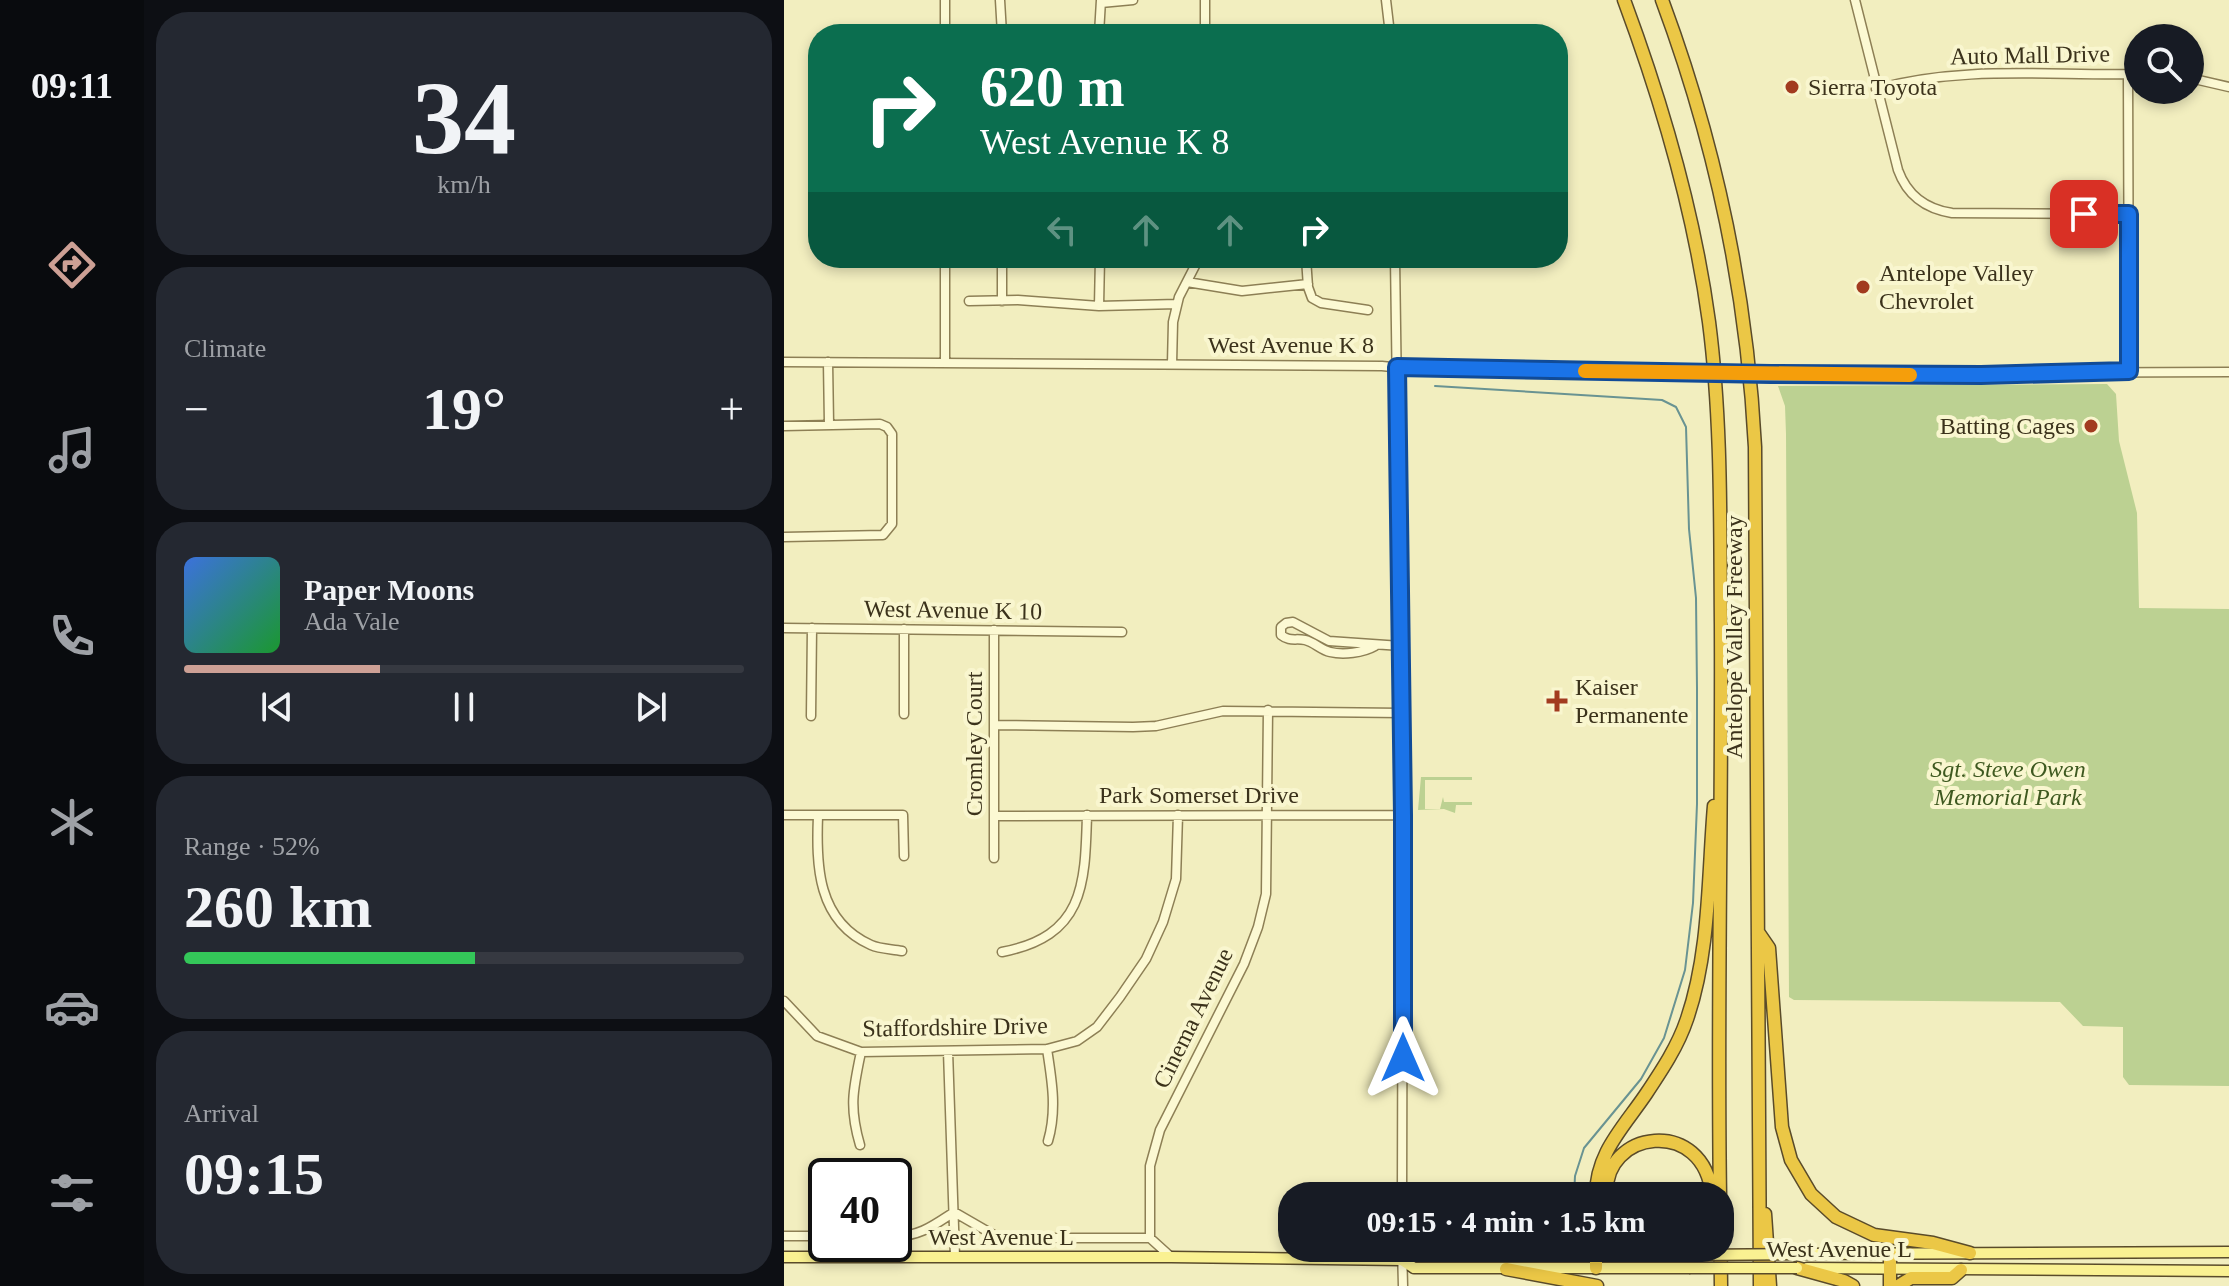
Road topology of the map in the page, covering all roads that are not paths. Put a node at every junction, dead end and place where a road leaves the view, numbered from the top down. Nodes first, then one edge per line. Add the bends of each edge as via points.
1 (945, 0) edge
2 (1000, 0) edge
3 (1133, 0) edge
4 (1205, 0) edge
5 (1386, 0) edge
6 (1624, 0) edge
7 (1662, 0) edge
8 (1855, 0) edge
9 (1101, 2) edge
10 (945, 24) edge
11 (1001, 24) edge
12 (1100, 24) edge
13 (1205, 24) edge
14 (1389, 24) edge
15 (2124, 74) edge
16 (2204, 81) edge
17 (2229, 87) edge
18 (1876, 89) junction
19 (2132, 104) edge
20 (2129, 214) junction
21 (945, 268) edge
22 (1002, 268) edge
23 (1100, 268) edge
24 (1194, 268) edge
25 (1307, 268) edge
26 (1395, 268) edge
27 (1187, 282) junction
28 (1308, 284) junction
29 (969, 301) dead end
30 (1002, 301) junction
31 (1177, 304) junction
32 (1099, 306) junction
33 (1368, 310) dead end
34 (784, 362) edge
35 (828, 362) junction
36 (945, 362) junction
37 (1172, 364) junction
38 (1397, 367) junction
39 (2129, 371) junction
40 (2229, 372) edge
41 (829, 424) junction
42 (784, 426) edge
43 (784, 537) edge
44 (784, 628) edge
45 (812, 628) junction
46 (904, 629) junction
47 (1307, 629) junction
48 (994, 630) junction
49 (1122, 632) dead end
50 (1304, 639) junction
51 (1375, 646) junction
52 (1401, 646) junction
53 (1268, 710) junction
54 (1402, 713) junction
55 (904, 714) dead end
56 (811, 716) dead end
57 (995, 725) junction
58 (1722, 768) junction
59 (784, 815) edge
60 (1087, 815) junction
61 (1178, 815) junction
62 (1268, 815) junction
63 (1403, 815) junction
64 (818, 816) junction
65 (994, 816) junction
66 (904, 856) dead end
67 (994, 858) dead end
68 (1758, 932) junction
69 (902, 951) dead end
70 (1002, 952) dead end
71 (784, 1001) edge
72 (1047, 1049) junction
73 (948, 1051) junction
74 (861, 1052) junction
75 (1048, 1141) dead end
76 (860, 1145) dead end
77 (1402, 1182) edge
78 (1597, 1182) edge
79 (1608, 1182) edge
80 (1711, 1182) edge
81 (1720, 1182) edge
82 (1759, 1185) junction
83 (954, 1212) junction
84 (784, 1236) edge
85 (808, 1236) edge
86 (912, 1236) edge
87 (1150, 1238) junction
88 (2229, 1252) edge
89 (1970, 1253) junction
90 (1890, 1254) junction
91 (784, 1257) edge
92 (955, 1257) junction
93 (1171, 1257) junction
94 (1278, 1258) edge
95 (1734, 1258) edge
96 (1402, 1262) edge
97 (1405, 1262) edge
98 (1596, 1262) edge
99 (1677, 1262) edge
100 (1705, 1262) edge
101 (1716, 1262) edge
102 (1719, 1262) edge
103 (1596, 1268) junction
104 (1797, 1268) junction
105 (1506, 1269) junction
106 (1890, 1269) junction
107 (1961, 1270) junction
108 (2229, 1271) edge
109 (1403, 1286) edge
110 (1597, 1286) edge
111 (1718, 1286) edge
112 (1760, 1286) edge
113 (1770, 1286) edge
114 (1853, 1286) edge
115 (1890, 1286) edge
116 (1898, 1286) edge

1 - 10 street
2 - 11 street
3 - 9 street
4 - 13 street
5 - 14 street
6 - 58 highway, Antelope Valley Freeway via 1685,192 1709,323 1720,462
7 - 68 highway, Antelope Valley Freeway via 1720,187 1748,346 1755,447
8 - 18 street
9 - 12 street
15 - 18 street, Auto Mall Drive via 1984,72
16 - 17 street
18 - 20 street via 1901,179 1932,208 1952,213
19 - 20 street
20 - 39 street
21 - 36 street
22 - 30 street
23 - 32 street
24 - 27 street
25 - 28 street
26 - 38 street
27 - 28 street via 1242,291
27 - 31 street
28 - 33 street via 1312,298 1321,303
29 - 30 street
30 - 32 street
31 - 32 street
31 - 37 street
34 - 35 street, West Avenue K 8
35 - 36 street, West Avenue K 8
35 - 41 street
36 - 37 street, West Avenue K 8
37 - 38 street, West Avenue K 8
38 - 39 street, West Avenue K 8, bridge via 1771,374
38 - 52 street
39 - 40 street, West Avenue K 8
41 - 42 street
41 - 43 street via 880,424 892,434 892,524 883,535
44 - 45 street, West Avenue K 10
45 - 46 street, West Avenue K 10
45 - 56 street
46 - 48 street, West Avenue K 10
46 - 55 street
47 - 50 street
47 - 50 street via 1293,622 1281,631 1295,641
47 - 51 street via 1329,641
48 - 49 street, West Avenue K 10
48 - 57 street, Cromley Court
50 - 51 street via 1329,652 1366,652
51 - 52 street
52 - 54 street
53 - 54 street
53 - 57 street via 1200,714 1156,726
53 - 62 street, Cinema Avenue
54 - 63 street
57 - 65 street, Cromley Court
58 - 78 highway via 1704,933 1687,1020 1672,1054 1606,1149
58 - 81 highway, Antelope Valley Freeway
59 - 64 street
60 - 61 street, Park Somerset Drive
60 - 65 street, Park Somerset Drive
60 - 70 street via 1085,870 1074,907 1045,938
61 - 62 street, Park Somerset Drive
61 - 72 street, Staffordshire Drive via 1176,879 1146,959 1097,1027 1077,1041
62 - 63 street, Park Somerset Drive
62 - 87 street, Cinema Avenue via 1266,894 1258,927 1160,1130 1150,1166
63 - 77 street
64 - 66 street via 903,815
64 - 69 street via 819,882 838,918 873,947
65 - 67 street, Cromley Court
68 - 82 highway, Antelope Valley Freeway
68 - 89 highway via 1769,948 1782,1127 1791,1160 1811,1194 1836,1217 1874,1235
71 - 74 street, Staffordshire Drive via 817,1036
72 - 73 street, Staffordshire Drive
72 - 75 street via 1054,1089
73 - 74 street, Staffordshire Drive
73 - 83 street
74 - 76 street via 851,1116
79 - 80 highway via 1623,1153 1657,1141 1675,1142 1703,1161
82 - 112 highway, Antelope Valley Freeway
82 - 113 highway via 1768,1229
83 - 86 street, West Avenue L
83 - 87 street, West Avenue L via 999,1238
83 - 92 street
84 - 85 street
87 - 93 street
88 - 89 main road, West Avenue L
89 - 90 main road, West Avenue L
90 - 95 main road, West Avenue L, bridge
90 - 106 highway
91 - 92 main road, West Avenue L
92 - 93 main road, West Avenue L
93 - 94 main road, West Avenue L
96 - 109 street
97 - 105 main road, West Avenue L via 1414,1268
98 - 103 highway
99 - 103 main road, West Avenue L
100 - 104 main road, West Avenue L, bridge
101 - 111 highway
102 - 111 highway
103 - 105 main road, West Avenue L
104 - 106 main road, West Avenue L
104 - 114 highway
105 - 110 highway
106 - 107 main road, West Avenue L
106 - 115 highway
107 - 108 main road, West Avenue L
107 - 116 highway via 1952,1278 1911,1278

